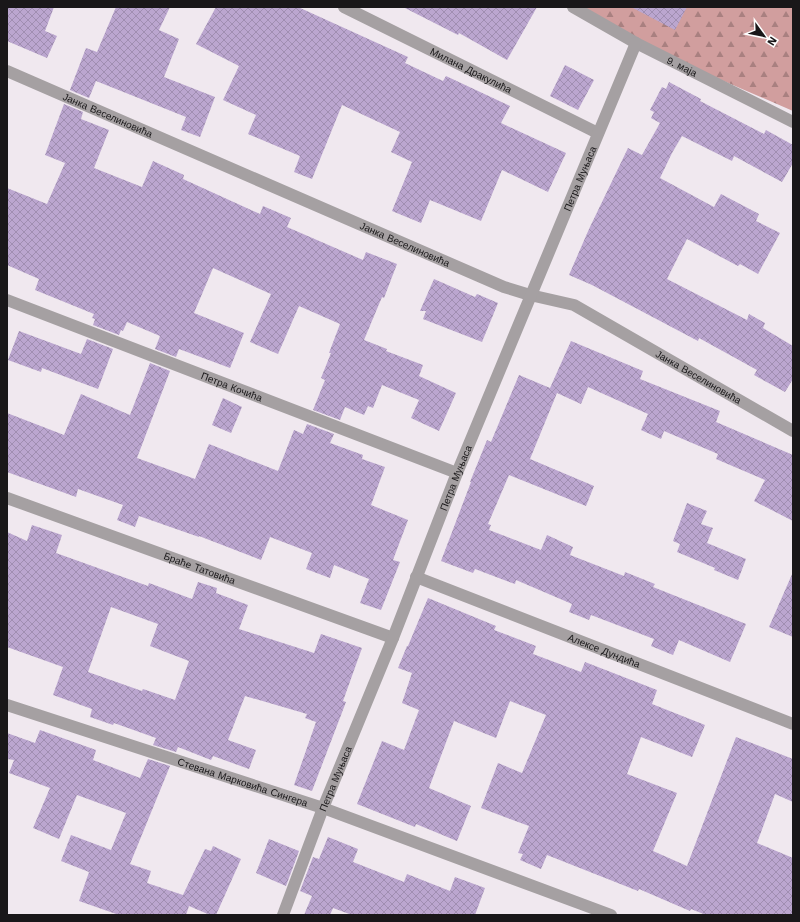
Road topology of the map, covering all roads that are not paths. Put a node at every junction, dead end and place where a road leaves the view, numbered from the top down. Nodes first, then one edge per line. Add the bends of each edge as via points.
1 (344, 7) edge
2 (573, 7) edge
3 (636, 43) junction
4 (7, 71) edge
5 (793, 122) edge
6 (598, 133) junction
7 (530, 295) junction
8 (7, 300) edge
9 (793, 431) edge
10 (457, 473) junction
11 (7, 498) edge
12 (416, 577) junction
13 (393, 638) junction
14 (7, 705) edge
15 (793, 724) edge
16 (323, 808) junction
17 (283, 915) edge
18 (611, 915) edge

1 - 6 street, Милана Дракулића
2 - 3 street, 9. маја
3 - 5 street, 9. маја
3 - 6 street, Петра Муњаса
4 - 7 street, Јанка Веселиновића via 504,287
6 - 7 street, Петра Муњаса
7 - 9 street, Јанка Веселиновића via 574,305
7 - 10 street, Петра Муњаса
8 - 10 street, Петра Кочића
10 - 12 street, Петра Муњаса
11 - 13 street, Браће Татовића
12 - 13 street, Петра Муњаса
12 - 15 street, Алексе Дундића
13 - 16 street, Петра Муњаса
14 - 16 street, Стевана Марковића Сингера
16 - 17 street, Петра Муњаса
16 - 18 street, Стевана Марковића Сингера

